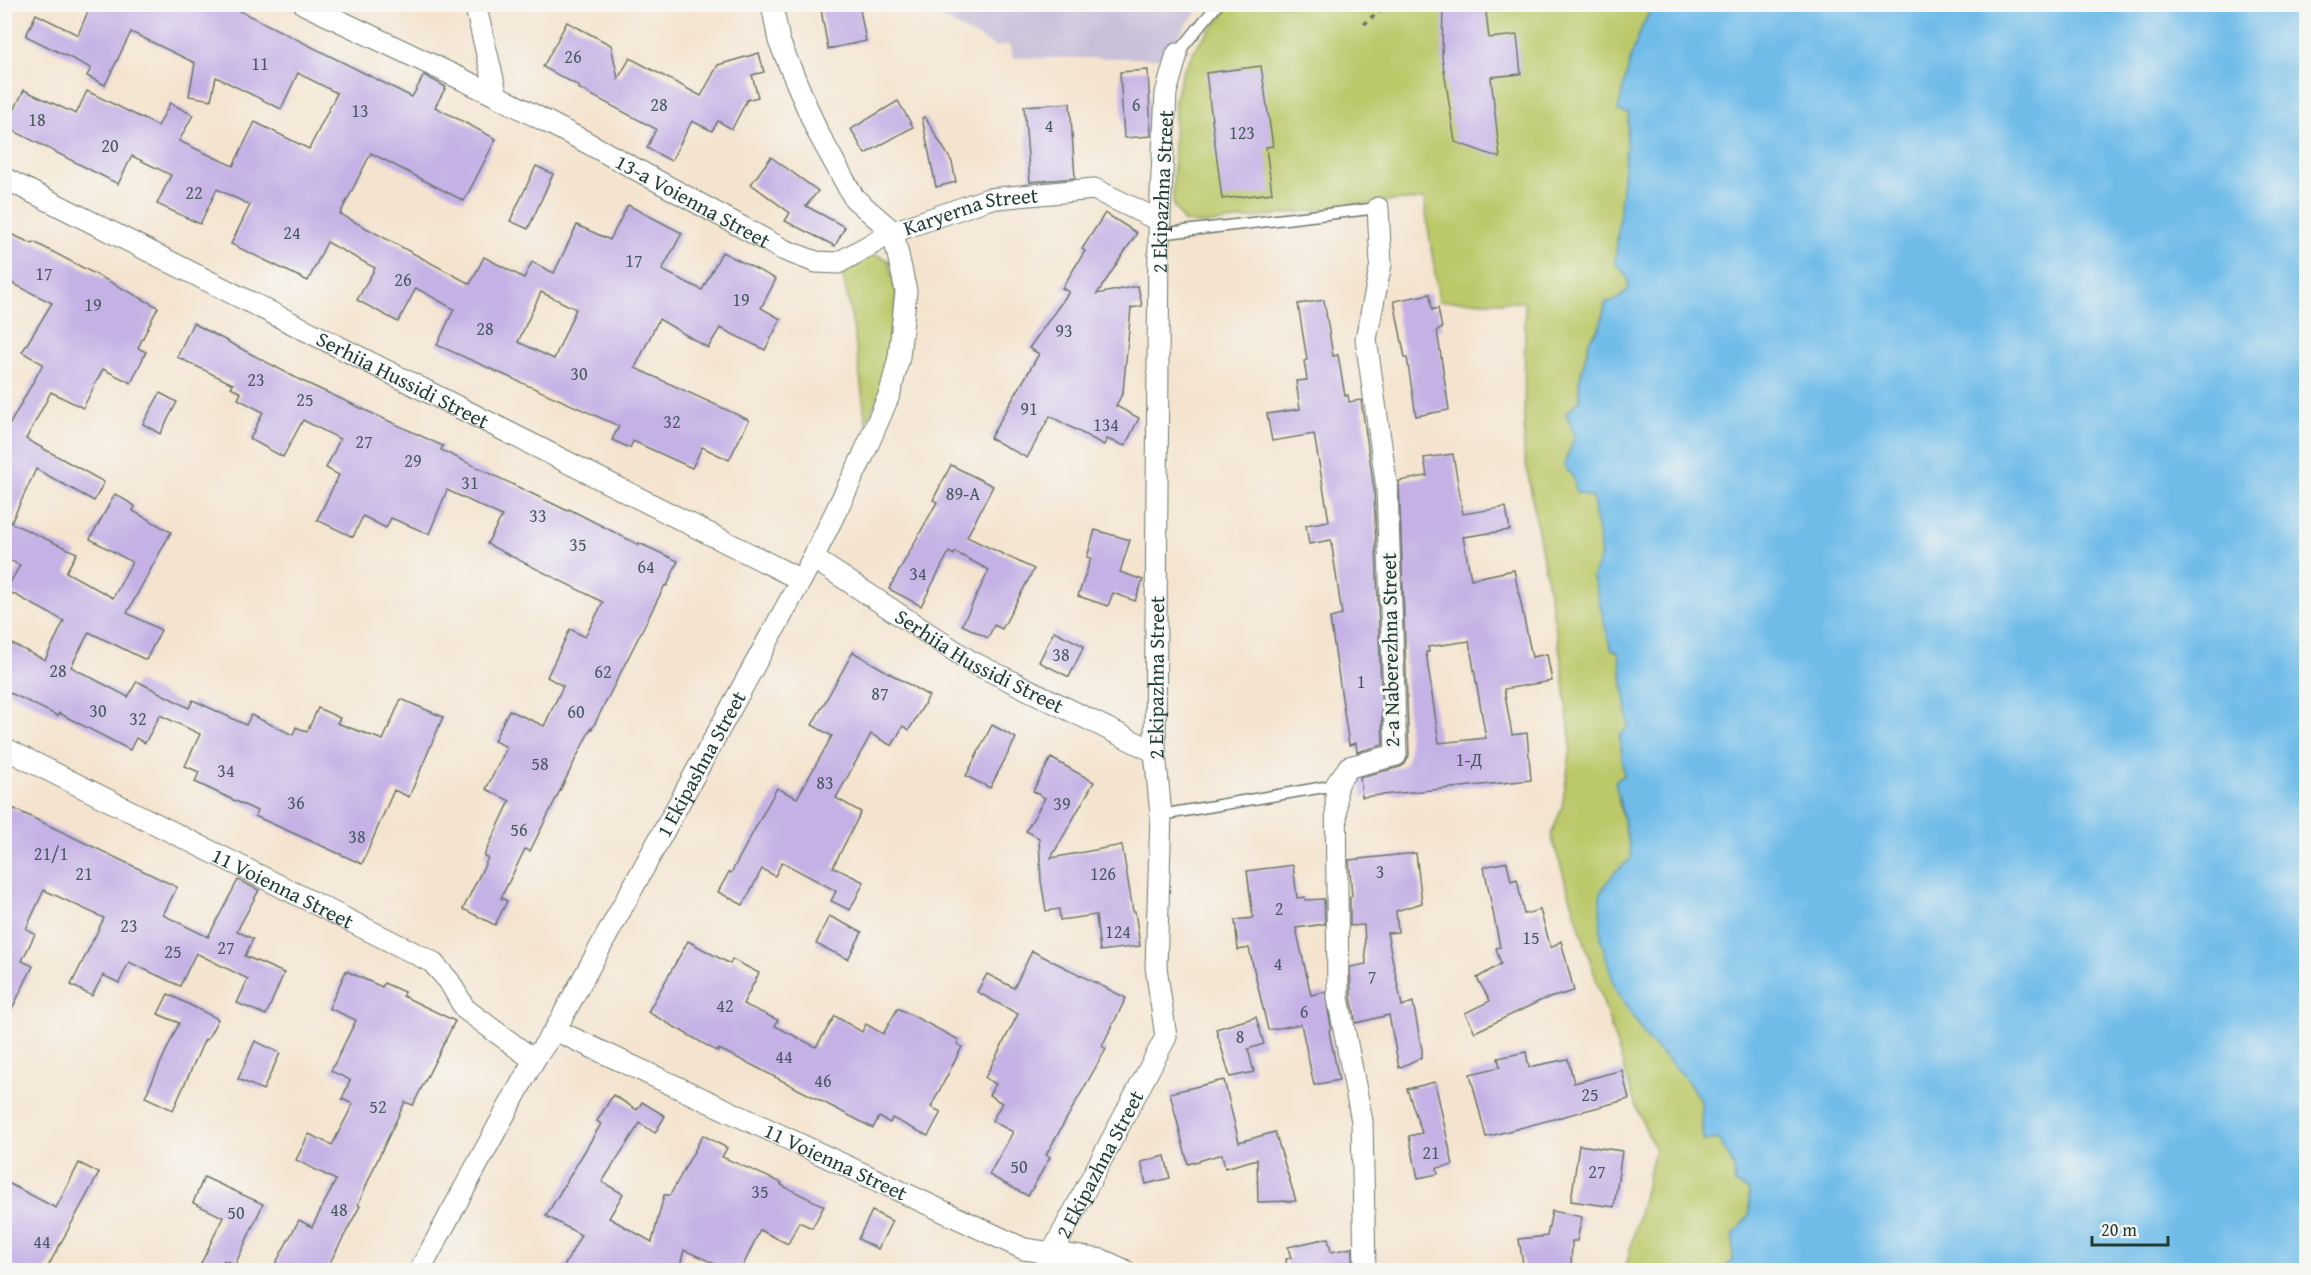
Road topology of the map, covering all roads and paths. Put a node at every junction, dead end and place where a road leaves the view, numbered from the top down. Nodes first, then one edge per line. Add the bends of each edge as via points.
1 (304, 4) edge
2 (476, 4) edge
3 (772, 4) edge
4 (1218, 4) edge
5 (1387, 4) edge
6 (1364, 24) dead end
7 (1177, 54) joint
8 (497, 96) junction
9 (4, 178) edge
10 (1378, 208) joint
11 (1159, 227) junction
12 (893, 232) junction
13 (813, 558) junction
14 (801, 580) junction
15 (4, 748) edge
16 (1155, 752) junction
17 (1336, 785) junction
18 (1161, 815) junction
19 (555, 1030) junction
20 (534, 1060) junction
21 (1047, 1261) edge
22 (420, 1270) edge
23 (1124, 1270) edge
24 (1365, 1270) edge

1 - 8 street, 13-a Voienna Street
2 - 8 street
3 - 12 street, Karyerna Street via 779,41 817,131 854,198
4 - 7 lane
5 - 6 path
7 - 11 street, 2 Ekipazhna Street via 1166,93
8 - 12 street, 13-a Voienna Street via 784,250 816,262 838,263
9 - 14 street, Serhiia Hussidi Street
10 - 11 lane
10 - 17 street, 2-a Naberezhna Street via 1381,264 1366,339 1387,488 1395,755 1349,767
11 - 12 street, Karyerna Street via 1094,189 987,200
11 - 16 street, 2 Ekipazhna Street
12 - 13 street, 1 Ekipashna Street via 906,291 899,357 890,393
13 - 14 street, 1 Ekipashna Street
13 - 16 street, Serhiia Hussidi Street via 970,661
14 - 19 street, 1 Ekipashna Street
15 - 20 street, 11 Voienna Street via 432,962 465,1009
16 - 18 street, 2 Ekipazhna Street
17 - 18 lane
17 - 24 street via 1338,999 1362,1121
18 - 21 street, 2 Ekipazhna Street via 1156,967 1166,1037
19 - 20 street, 1 Ekipashna Street
19 - 21 street, 11 Voienna Street
20 - 22 street, 1 Ekipashna Street
21 - 23 street, 11 Voienna Street via 1102,1260

